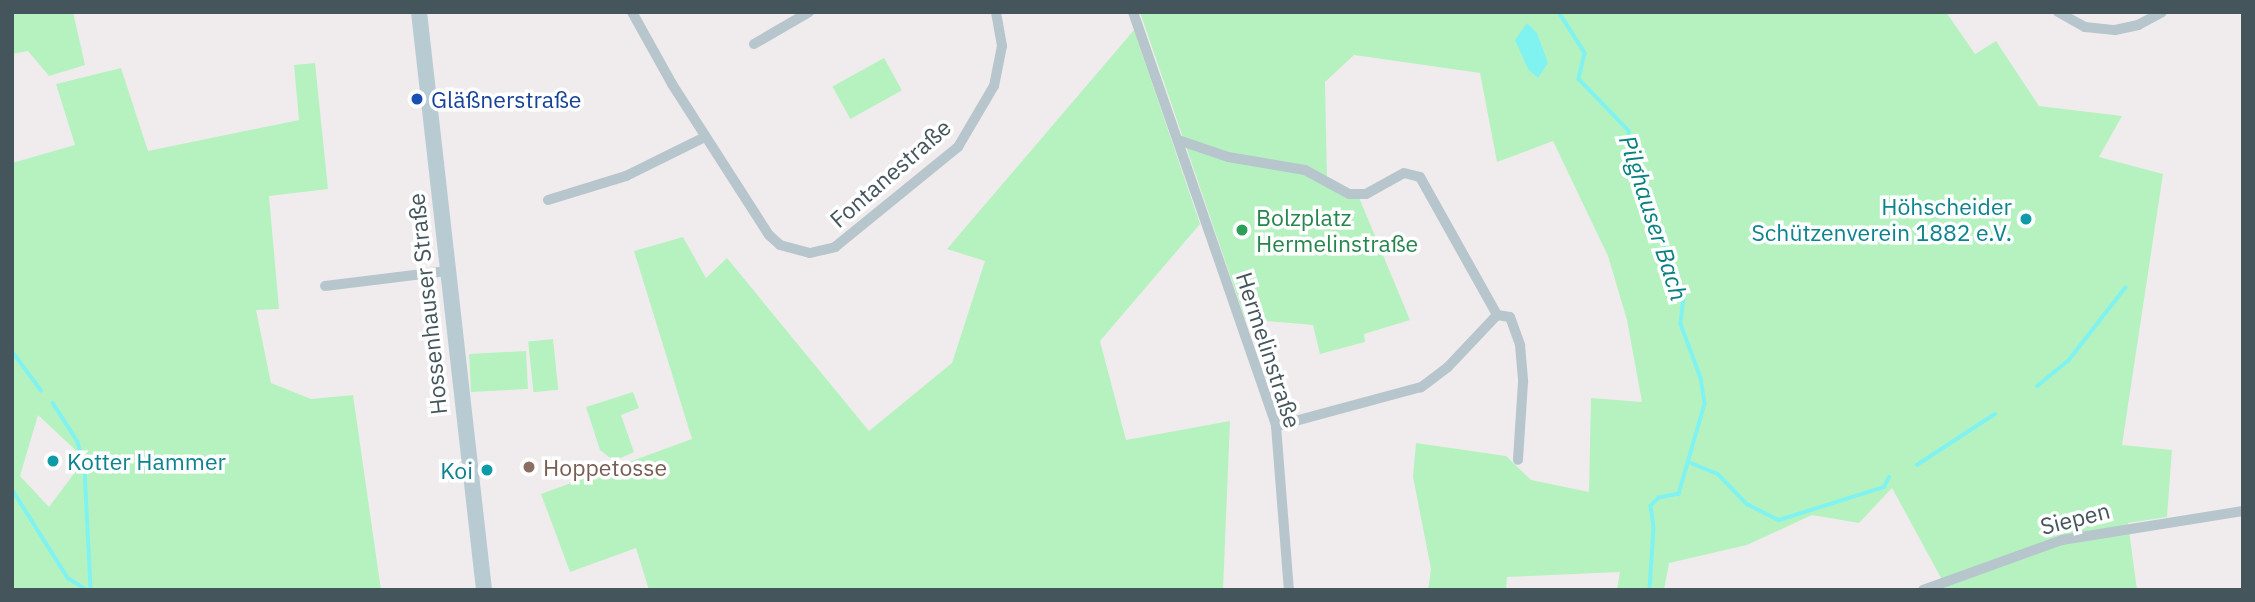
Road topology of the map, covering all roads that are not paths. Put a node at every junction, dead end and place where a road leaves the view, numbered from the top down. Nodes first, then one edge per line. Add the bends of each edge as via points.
1 (419, 12) edge
2 (632, 12) edge
3 (809, 12) edge
4 (996, 12) edge
5 (1133, 12) edge
6 (2058, 12) edge
7 (2162, 12) edge
8 (754, 44) dead end
9 (705, 138) junction
10 (1178, 140) junction
11 (548, 200) dead end
12 (447, 271) junction
13 (325, 286) dead end
14 (1497, 315) junction
15 (1276, 426) junction
16 (1518, 460) dead end
17 (2243, 511) edge
18 (484, 590) edge
19 (1289, 590) edge
20 (1923, 590) edge

1 - 12 street, Hossenhauser Straße
2 - 9 street, Fontanestraße
3 - 8 street
4 - 9 street, Fontanestraße via 1000,63 980,117 958,147 835,247 810,253 780,244
5 - 10 street, Hermelinstraße
6 - 7 street via 2085,27 2115,30 2138,25
9 - 11 street via 626,176
10 - 14 street via 1228,157 1304,170 1349,194 1366,194 1404,173 1420,177
10 - 15 street, Hermelinstraße
12 - 13 street
12 - 18 street, Hossenhauser Straße
14 - 15 street via 1448,367 1422,387
14 - 16 street via 1510,317 1520,345 1523,382
15 - 19 street, Hermelinstraße
17 - 20 street, Siepen via 2062,540

